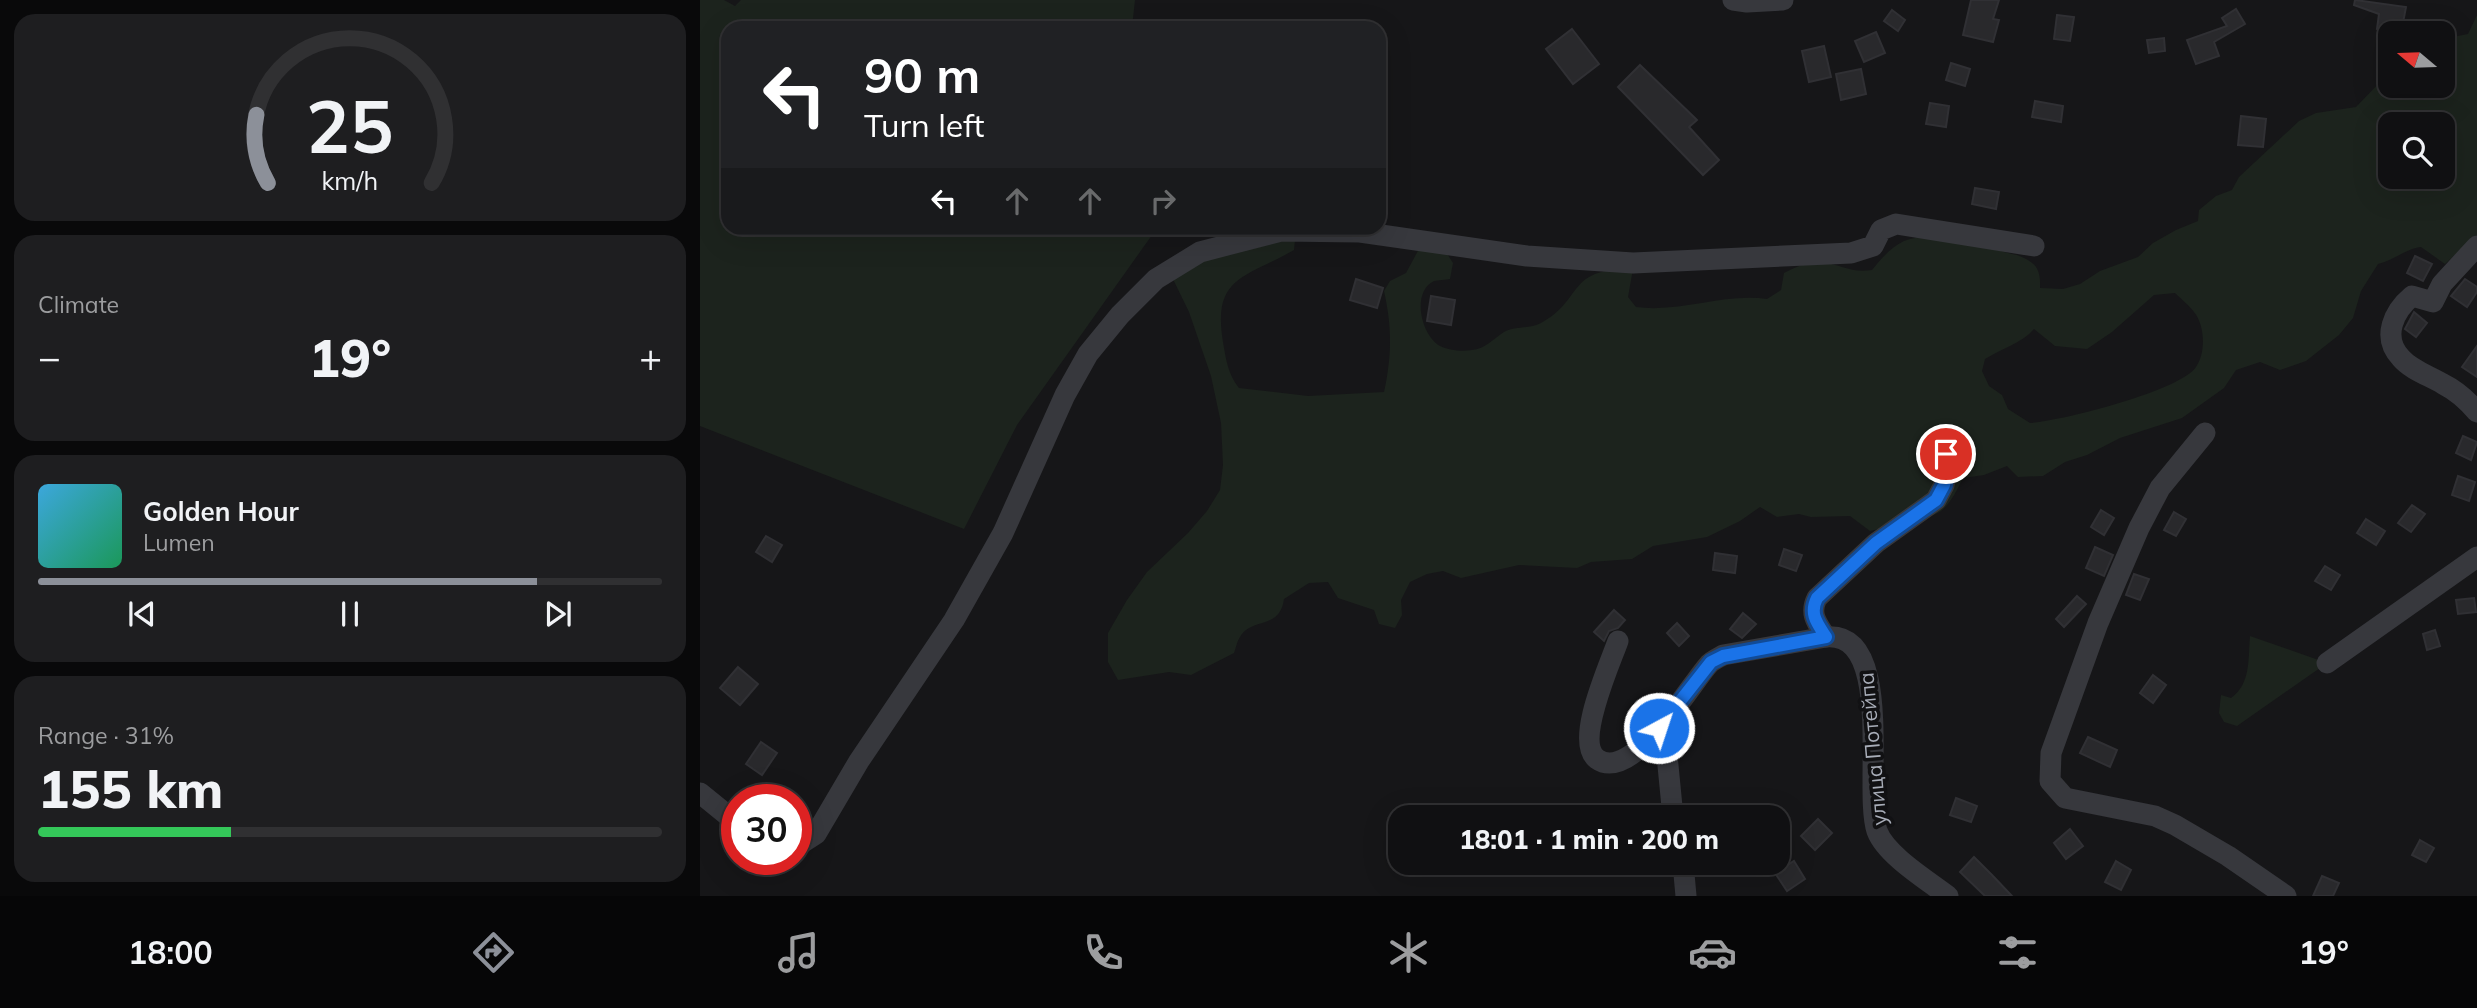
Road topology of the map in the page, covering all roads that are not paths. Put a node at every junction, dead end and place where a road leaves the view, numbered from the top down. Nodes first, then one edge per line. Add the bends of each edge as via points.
1 (1733, 0) edge
2 (1783, 0) edge
3 (1263, 235) edge
4 (1370, 235) edge
5 (2034, 246) dead end
6 (2477, 246) edge
7 (2477, 412) edge
8 (2205, 433) dead end
9 (1946, 454) dead end
10 (2477, 557) edge
11 (1826, 637) junction
12 (1618, 641) dead end
13 (2327, 663) dead end
14 (1671, 716) junction
15 (700, 793) edge
16 (1672, 805) edge
17 (721, 810) edge
18 (812, 837) edge
19 (1684, 875) edge
20 (1686, 896) edge
21 (1948, 896) edge
22 (2286, 896) edge

1 - 2 street
3 - 18 street via 1200,252 1156,279 1088,354 1003,533 954,620
4 - 5 street via 1527,256 1633,263 1851,253 1873,246 1881,230 1896,224
6 - 7 street via 2442,284 2433,302 2412,296 2392,321 2392,341 2400,358 2465,397
8 - 22 street via 2160,488 2139,528 2051,753 2050,781 2065,798 2155,816 2175,825
9 - 11 street via 1948,468 1936,500 1876,543 1817,598 1814,618
10 - 13 street
11 - 14 street via 1711,662
11 - 21 street, улица Потейпа via 1850,642 1866,666 1872,710 1872,807 1878,832 1887,848
12 - 14 street via 1590,721 1588,745 1595,758 1607,764 1623,761
14 - 16 street via 1666,745
15 - 17 street
19 - 20 street

